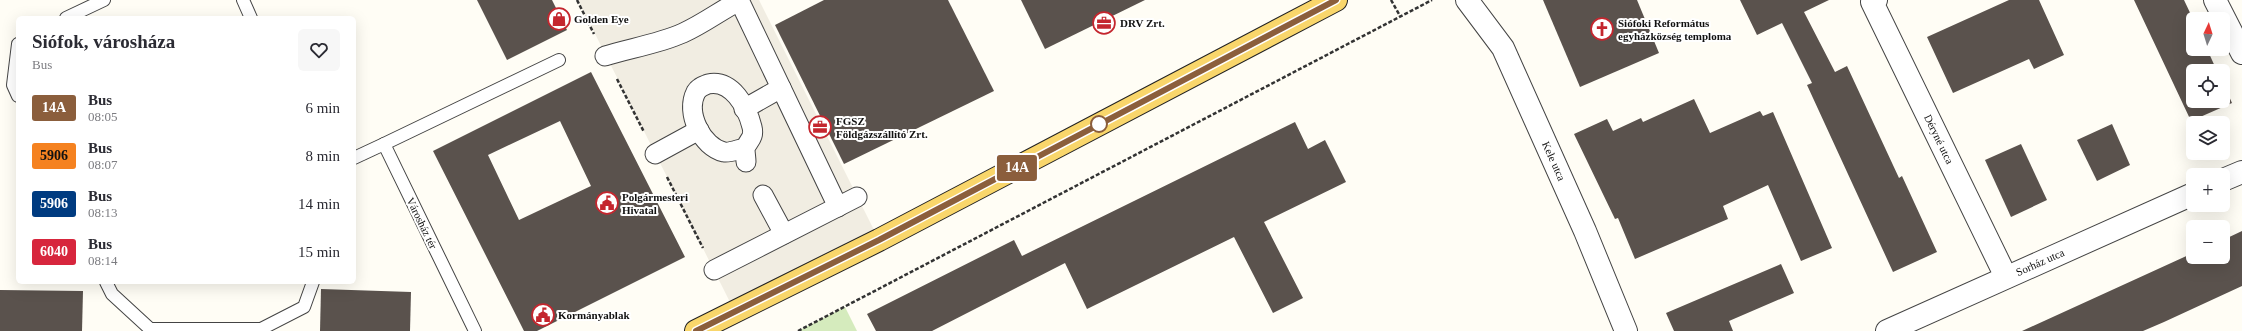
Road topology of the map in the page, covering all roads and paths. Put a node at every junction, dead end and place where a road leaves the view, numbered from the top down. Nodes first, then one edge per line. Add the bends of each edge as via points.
1 (104, 0) edge
2 (243, 0) edge
3 (739, 0) edge
4 (1336, 0) edge
5 (1391, 0) edge
6 (1432, 0) edge
7 (1467, 0) edge
8 (2215, 0) edge
9 (1874, 1) edge
10 (70, 16) edge
11 (250, 16) edge
12 (1400, 16) junction
13 (2242, 53) edge
14 (605, 56) dead end
15 (16, 60) edge
16 (559, 60) dead end
17 (781, 88) junction
18 (16, 92) edge
19 (744, 109) junction
20 (699, 130) junction
21 (384, 144) junction
22 (655, 154) joint
23 (356, 157) edge
24 (2242, 172) edge
25 (2230, 177) edge
26 (763, 195) dead end
27 (857, 197) dead end
28 (2186, 197) edge
29 (838, 207) junction
30 (784, 234) junction
31 (714, 270) joint
32 (2006, 277) junction
33 (107, 284) edge
34 (312, 284) edge
35 (475, 331) edge
36 (696, 331) edge
37 (798, 331) edge
38 (1626, 331) edge
39 (1887, 331) edge

1 - 10 lane
2 - 11 lane
3 - 14 street via 684,33
3 - 17 street
4 - 36 main road via 879,240
5 - 12 path
6 - 12 path
7 - 38 street, Kele utca via 1503,48
8 - 13 street
9 - 32 street, Déryné utca
12 - 37 path
15 - 18 lane via 13,85
16 - 21 lane
17 - 19 street
17 - 29 street
19 - 20 street via 736,94 725,85 701,86 692,107
19 - 20 street via 752,128 752,139 746,155 725,152 714,147
20 - 22 street
21 - 23 lane
21 - 35 lane, Városház tér
22 - 31 path
24 - 25 street
26 - 30 street
27 - 29 street
28 - 32 street, Sorház utca
29 - 30 street
30 - 31 street
32 - 39 street, Sorház utca
33 - 34 lane via 112,294 150,329 261,329 304,307

